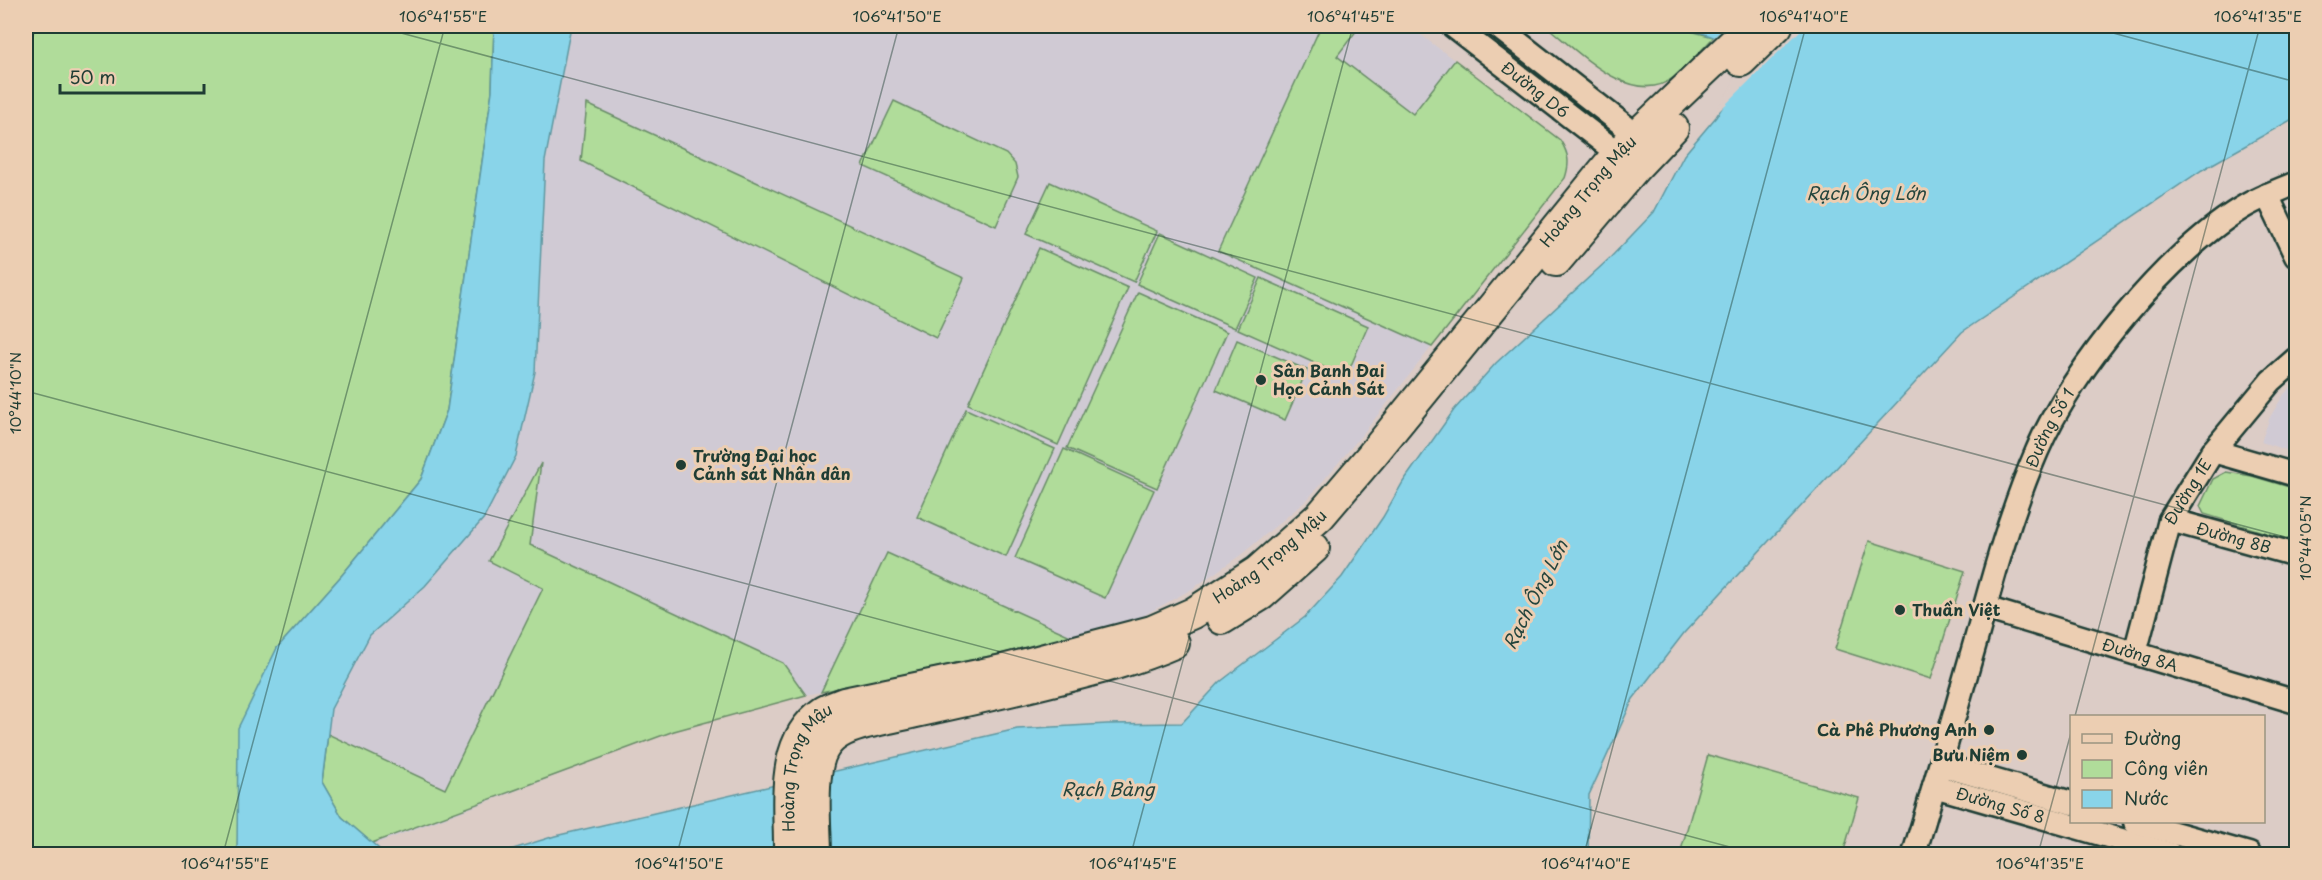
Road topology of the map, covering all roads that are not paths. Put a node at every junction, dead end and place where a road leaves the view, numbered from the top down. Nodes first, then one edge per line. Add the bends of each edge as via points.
1 (1453, 26) edge
2 (1497, 26) edge
3 (1750, 26) edge
4 (1777, 26) edge
5 (1697, 91) junction
6 (1636, 151) junction
7 (2296, 183) edge
8 (2267, 195) junction
9 (2296, 256) edge
10 (2296, 359) edge
11 (2213, 451) junction
12 (2296, 475) edge
13 (2169, 520) junction
14 (2296, 555) edge
15 (1985, 608) junction
16 (2134, 653) junction
17 (1006, 681) junction
18 (2296, 702) edge
19 (1937, 775) junction
20 (2070, 803) edge
21 (2070, 821) edge
22 (2077, 823) edge
23 (2138, 823) edge
24 (789, 855) edge
25 (816, 855) edge
26 (1914, 855) edge
27 (2170, 855) edge
28 (2249, 855) edge

1 - 6 street, Đường D6
2 - 6 street, Đường D6
3 - 5 main road
4 - 5 main road
5 - 6 main road, Hoàng Trọng Mậu
6 - 17 main road, Hoàng Trọng Mậu via 1320,516 1287,547 1193,613
7 - 8 street, Đường Số 1
8 - 9 street
8 - 15 street, Đường Số 1 via 2197,240 2103,344 2071,389 2037,448 2007,526
10 - 11 street, Đường 1E via 2271,381
11 - 12 street
11 - 13 street, Đường 1E
13 - 14 street, Đường 8B
13 - 16 street, Đường 1E
15 - 16 street, Đường 8A
15 - 19 street, Đường Số 1
16 - 18 street, Đường 8A
17 - 24 main road, Hoàng Trọng Mậu via 844,703 823,712 807,727 795,747 790,772
17 - 25 main road, Hoàng Trọng Mậu via 844,730 825,745 815,771
19 - 20 street, Đường Số 8
19 - 21 street, Đường Số 8
19 - 26 street, Đường Số 1
22 - 27 street, Đường Số 8
23 - 28 street

